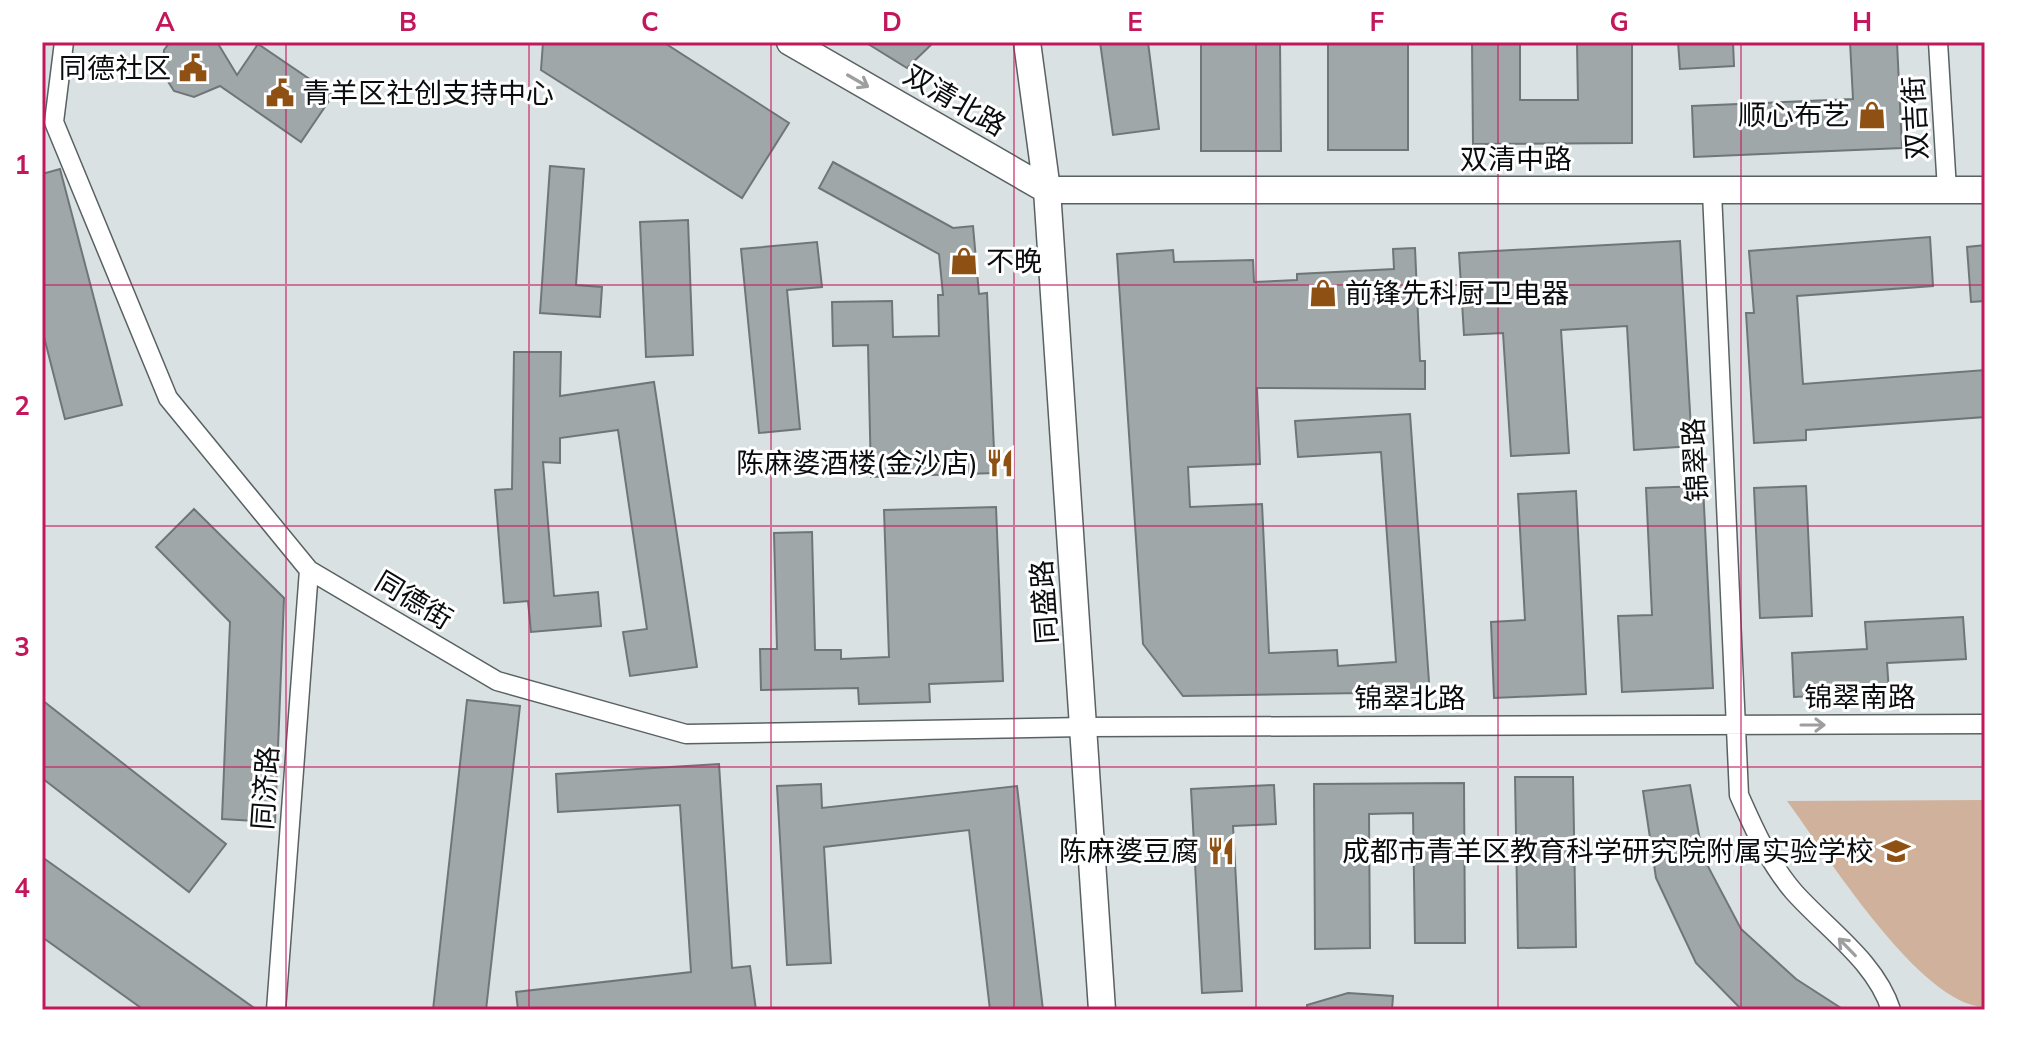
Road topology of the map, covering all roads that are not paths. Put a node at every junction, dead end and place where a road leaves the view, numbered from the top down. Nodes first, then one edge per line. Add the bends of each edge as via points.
1 (64, 42) edge
2 (790, 42) edge
3 (1027, 42) edge
4 (1938, 42) edge
5 (48, 124) edge
6 (1047, 190) junction
7 (1947, 190) junction
8 (1985, 190) edge
9 (1712, 192) junction
10 (309, 570) junction
11 (1985, 724) edge
12 (1735, 725) junction
13 (1084, 727) junction
14 (276, 1010) edge
15 (1102, 1010) edge
16 (1891, 1010) edge

1 - 5 street, 同德街
2 -> 6 street, 双清北路
3 - 6 street, 同盛路
4 - 7 street, 双吉街
5 - 10 street, 同德街 via 168,398
6 - 9 street, 双清中路
6 - 13 street, 同盛路
7 - 8 street, 双清中路
7 - 9 street, 双清中路
9 - 12 street, 锦翠路
10 - 13 street, 同德街 via 497,681 686,734
10 - 14 street, 同济路
12 -> 11 street, 锦翠南路
12 - 13 street, 锦翠北路
16 -> 12 street, 锦翠路 via 1878,979 1791,889 1761,844 1739,795
13 - 15 street, 同盛路

